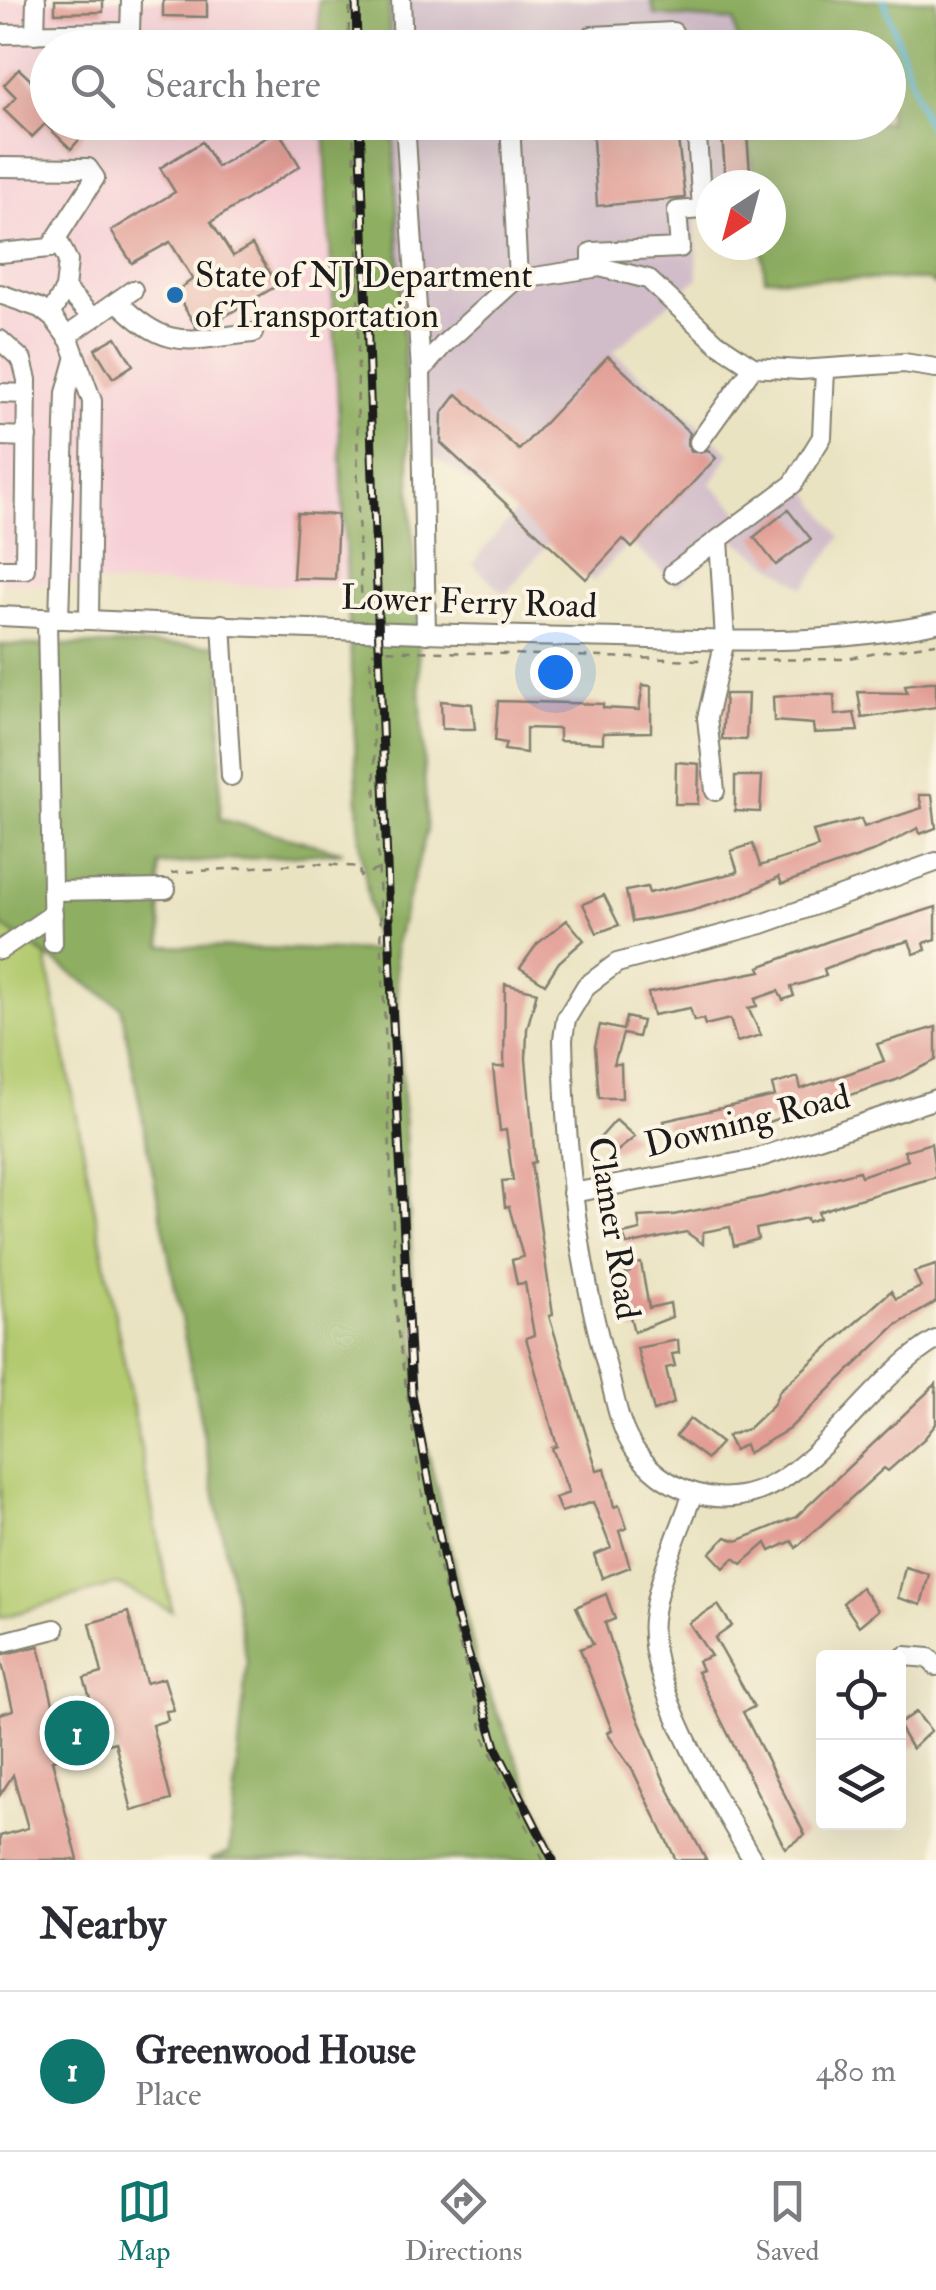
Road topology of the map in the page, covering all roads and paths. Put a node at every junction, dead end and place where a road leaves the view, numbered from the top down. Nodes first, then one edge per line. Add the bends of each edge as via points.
1 (36, 0) edge
2 (131, 0) edge
3 (350, 0) edge
4 (402, 0) edge
5 (34, 30) edge
6 (130, 30) edge
7 (349, 30) edge
8 (402, 30) edge
9 (0, 34) edge
10 (30, 34) edge
11 (353, 140) edge
12 (406, 140) edge
13 (511, 140) edge
14 (697, 140) edge
15 (0, 167) edge
16 (58, 240) junction
17 (0, 253) edge
18 (592, 268) junction
19 (518, 279) junction
20 (66, 289) junction
21 (133, 290) dead end
22 (0, 294) edge
23 (117, 301) junction
24 (50, 316) junction
25 (92, 318) junction
26 (253, 333) dead end
27 (66, 336) junction
28 (0, 340) edge
29 (75, 360) junction
30 (754, 367) junction
31 (936, 368) edge
32 (825, 369) junction
33 (422, 371) junction
34 (0, 393) edge
35 (27, 394) junction
36 (0, 436) edge
37 (27, 437) junction
38 (699, 442) dead end
39 (719, 539) junction
40 (0, 569) edge
41 (673, 574) dead end
42 (0, 616) edge
43 (53, 619) junction
44 (89, 619) junction
45 (936, 623) edge
46 (222, 624) junction
47 (364, 632) junction
48 (426, 634) junction
49 (725, 640) junction
50 (379, 650) dead end
51 (231, 776) dead end
52 (714, 791) dead end
53 (936, 862) edge
54 (380, 868) junction
55 (161, 881) joint
56 (52, 891) junction
57 (52, 914) junction
58 (54, 943) dead end
59 (0, 950) edge
60 (936, 1099) edge
61 (572, 1193) junction
62 (936, 1340) edge
63 (693, 1493) junction
64 (55, 1629) dead end
65 (0, 1643) edge
66 (906, 1656) edge
67 (936, 1666) edge
68 (543, 1860) edge
69 (753, 1860) edge

1 - 5 street
2 - 6 street
3 - 7 path
4 - 8 street
9 - 10 street
11 - 47 path via 361,395 357,569
12 - 33 street
13 - 19 street
14 - 18 street via 702,208 677,211 680,248 592,252
15 - 16 street via 88,168 95,178
16 - 17 street via 36,252
16 - 20 street via 68,261
18 - 19 street
18 - 30 street via 648,278
19 - 33 street
20 - 24 street
20 - 25 street
21 - 23 street
22 - 24 street
23 - 25 street
23 - 26 street via 168,340
24 - 27 street
25 - 27 street
27 - 29 street
28 - 35 street via 22,360
29 - 43 street via 66,393
29 - 44 street via 92,401
30 - 32 street
30 - 38 street
31 - 32 street via 904,363
32 - 39 street via 816,450 793,484
33 - 48 street
34 - 35 street
35 - 37 street
36 - 37 street
37 - 40 street via 25,569
39 - 41 street
39 - 49 street
42 - 43 street, Lower Ferry Road
43 - 44 street, Lower Ferry Road
43 - 56 street
44 - 46 street, Lower Ferry Road
45 - 49 street, Lower Ferry Road via 818,641
46 - 47 street, Lower Ferry Road
46 - 51 street
47 - 48 street, Lower Ferry Road
48 - 49 street, Lower Ferry Road
49 - 52 street via 707,718
50 - 54 path via 370,654
53 - 61 street, Clamer Road via 762,924 617,963 586,986 566,1019 563,1039
54 - 55 path via 360,876 359,867 312,863
54 - 68 path via 398,1327 408,1422 426,1519 486,1743
55 - 56 street
56 - 57 street
57 - 58 street
57 - 59 street
60 - 61 street, Downing Road via 752,1160
61 - 63 street, Clamer Road via 596,1330 624,1428 646,1464
62 - 63 street via 773,1485 734,1496
63 - 69 street via 658,1596 652,1639 662,1682
64 - 65 street
66 - 67 street via 929,1658

